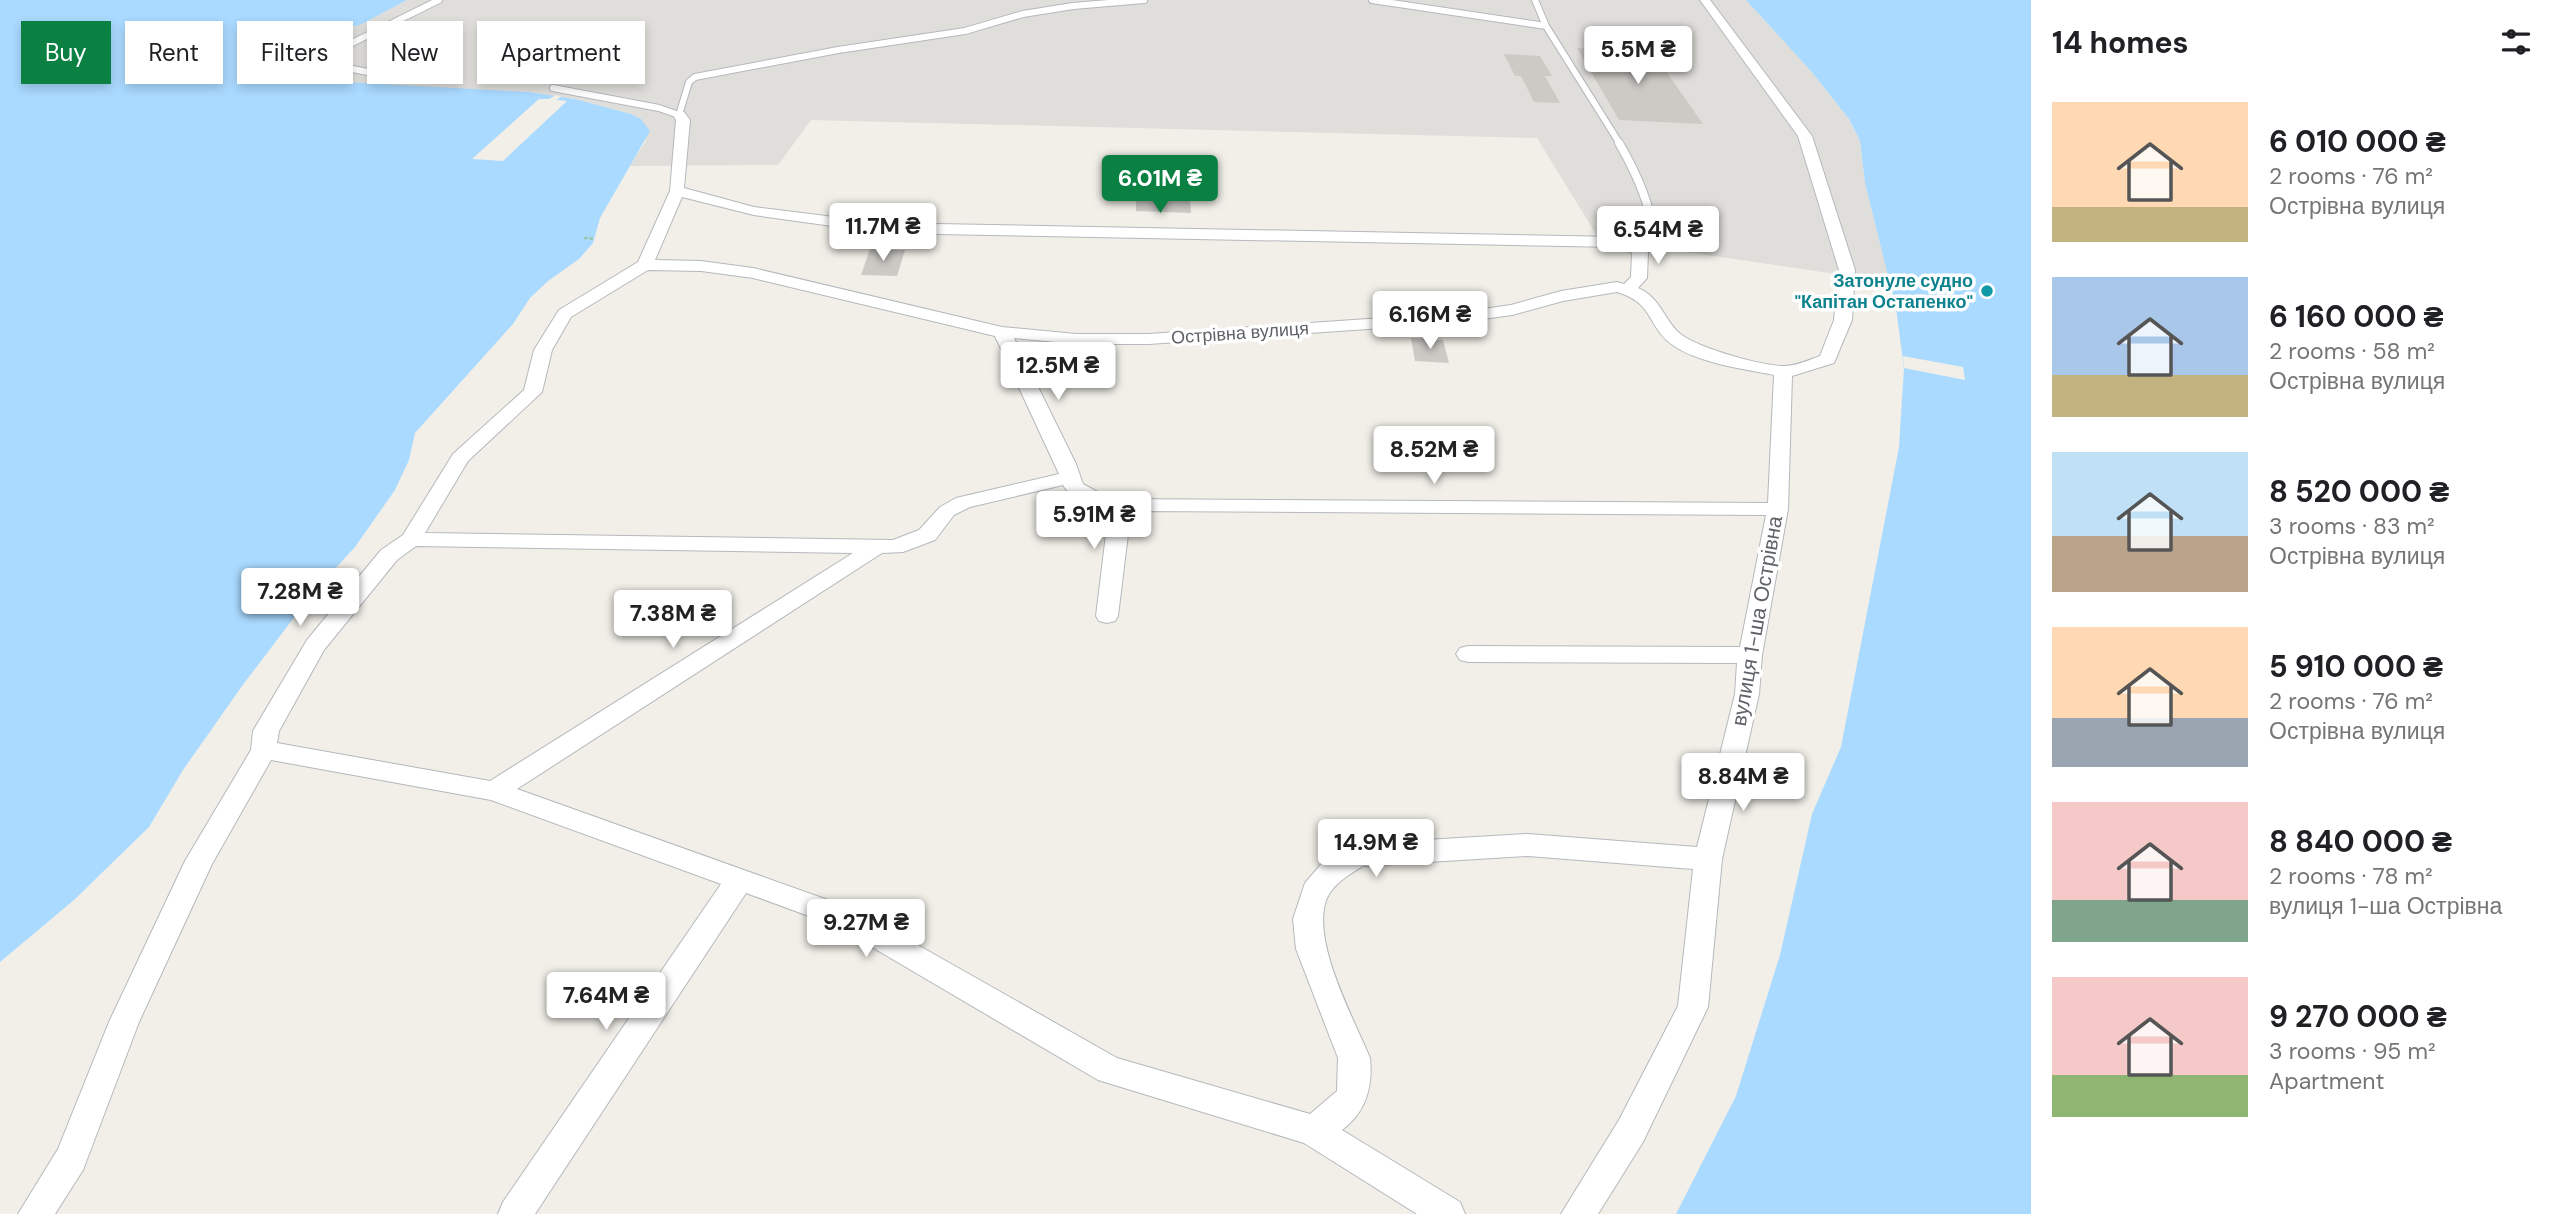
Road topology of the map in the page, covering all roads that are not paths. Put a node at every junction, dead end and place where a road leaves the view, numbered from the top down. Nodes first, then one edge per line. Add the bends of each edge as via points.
1 (439, 0) edge
2 (1144, 0) edge
3 (1371, 0) edge
4 (1535, 0) edge
5 (1705, 0) edge
6 (397, 21) edge
7 (1546, 26) junction
8 (367, 36) edge
9 (367, 72) edge
10 (554, 88) dead end
11 (679, 115) junction
12 (677, 191) junction
13 (1654, 236) dead end
14 (645, 265) junction
15 (1628, 289) junction
16 (1002, 332) junction
17 (1783, 372) junction
18 (1069, 478) junction
19 (1132, 504) junction
20 (1778, 509) junction
21 (411, 539) junction
22 (877, 547) junction
23 (1107, 616) dead end
24 (1468, 654) dead end
25 (1750, 655) junction
26 (264, 750) junction
27 (494, 791) junction
28 (1708, 859) junction
29 (740, 879) junction
30 (1313, 1130) junction
31 (35, 1214) edge
32 (515, 1214) edge
33 (1448, 1214) edge
34 (1578, 1214) edge

1 - 6 lane
2 - 11 lane via 1023,14 965,31 695,77 689,82
3 - 7 lane
4 - 7 lane
5 - 17 street via 1804,136 1847,270 1843,320 1828,359
7 - 13 lane via 1641,182 1655,224
8 - 9 lane via 352,43 338,61 343,67
10 - 11 lane
11 - 12 street via 683,120
12 - 14 street
12 - 15 street via 754,211 882,228 1620,242 1640,253 1639,278
14 - 16 street, Острівна вулиця via 753,272
14 - 21 street via 565,314 543,350 533,392 460,458
15 - 16 street, Острівна вулиця via 1600,288 1512,310 1455,318 1149,340
15 - 17 street via 1648,300 1682,344
16 - 18 street
17 - 20 street, вулиця 1-ша Острівна
18 - 19 street via 1074,488 1098,502
18 - 22 street via 963,502 947,511 927,535 895,547
19 - 20 street
19 - 23 street via 1118,526
20 - 25 street, вулиця 1-ша Острівна
21 - 22 street
21 - 26 street via 389,555 315,646 266,731
22 - 27 street
24 - 25 street
25 - 28 street, вулиця 1-ша Острівна via 1747,694
26 - 27 street
26 - 31 street via 200,861 124,1023 71,1159
27 - 29 street
28 - 30 street via 1528,845 1358,855 1332,870 1315,891 1307,919 1311,949 1357,1076 1345,1108
28 - 34 street, вулиця 1-ша Острівна via 1693,1007 1631,1131
29 - 30 street via 846,918 1109,1070
29 - 32 street
30 - 33 street

